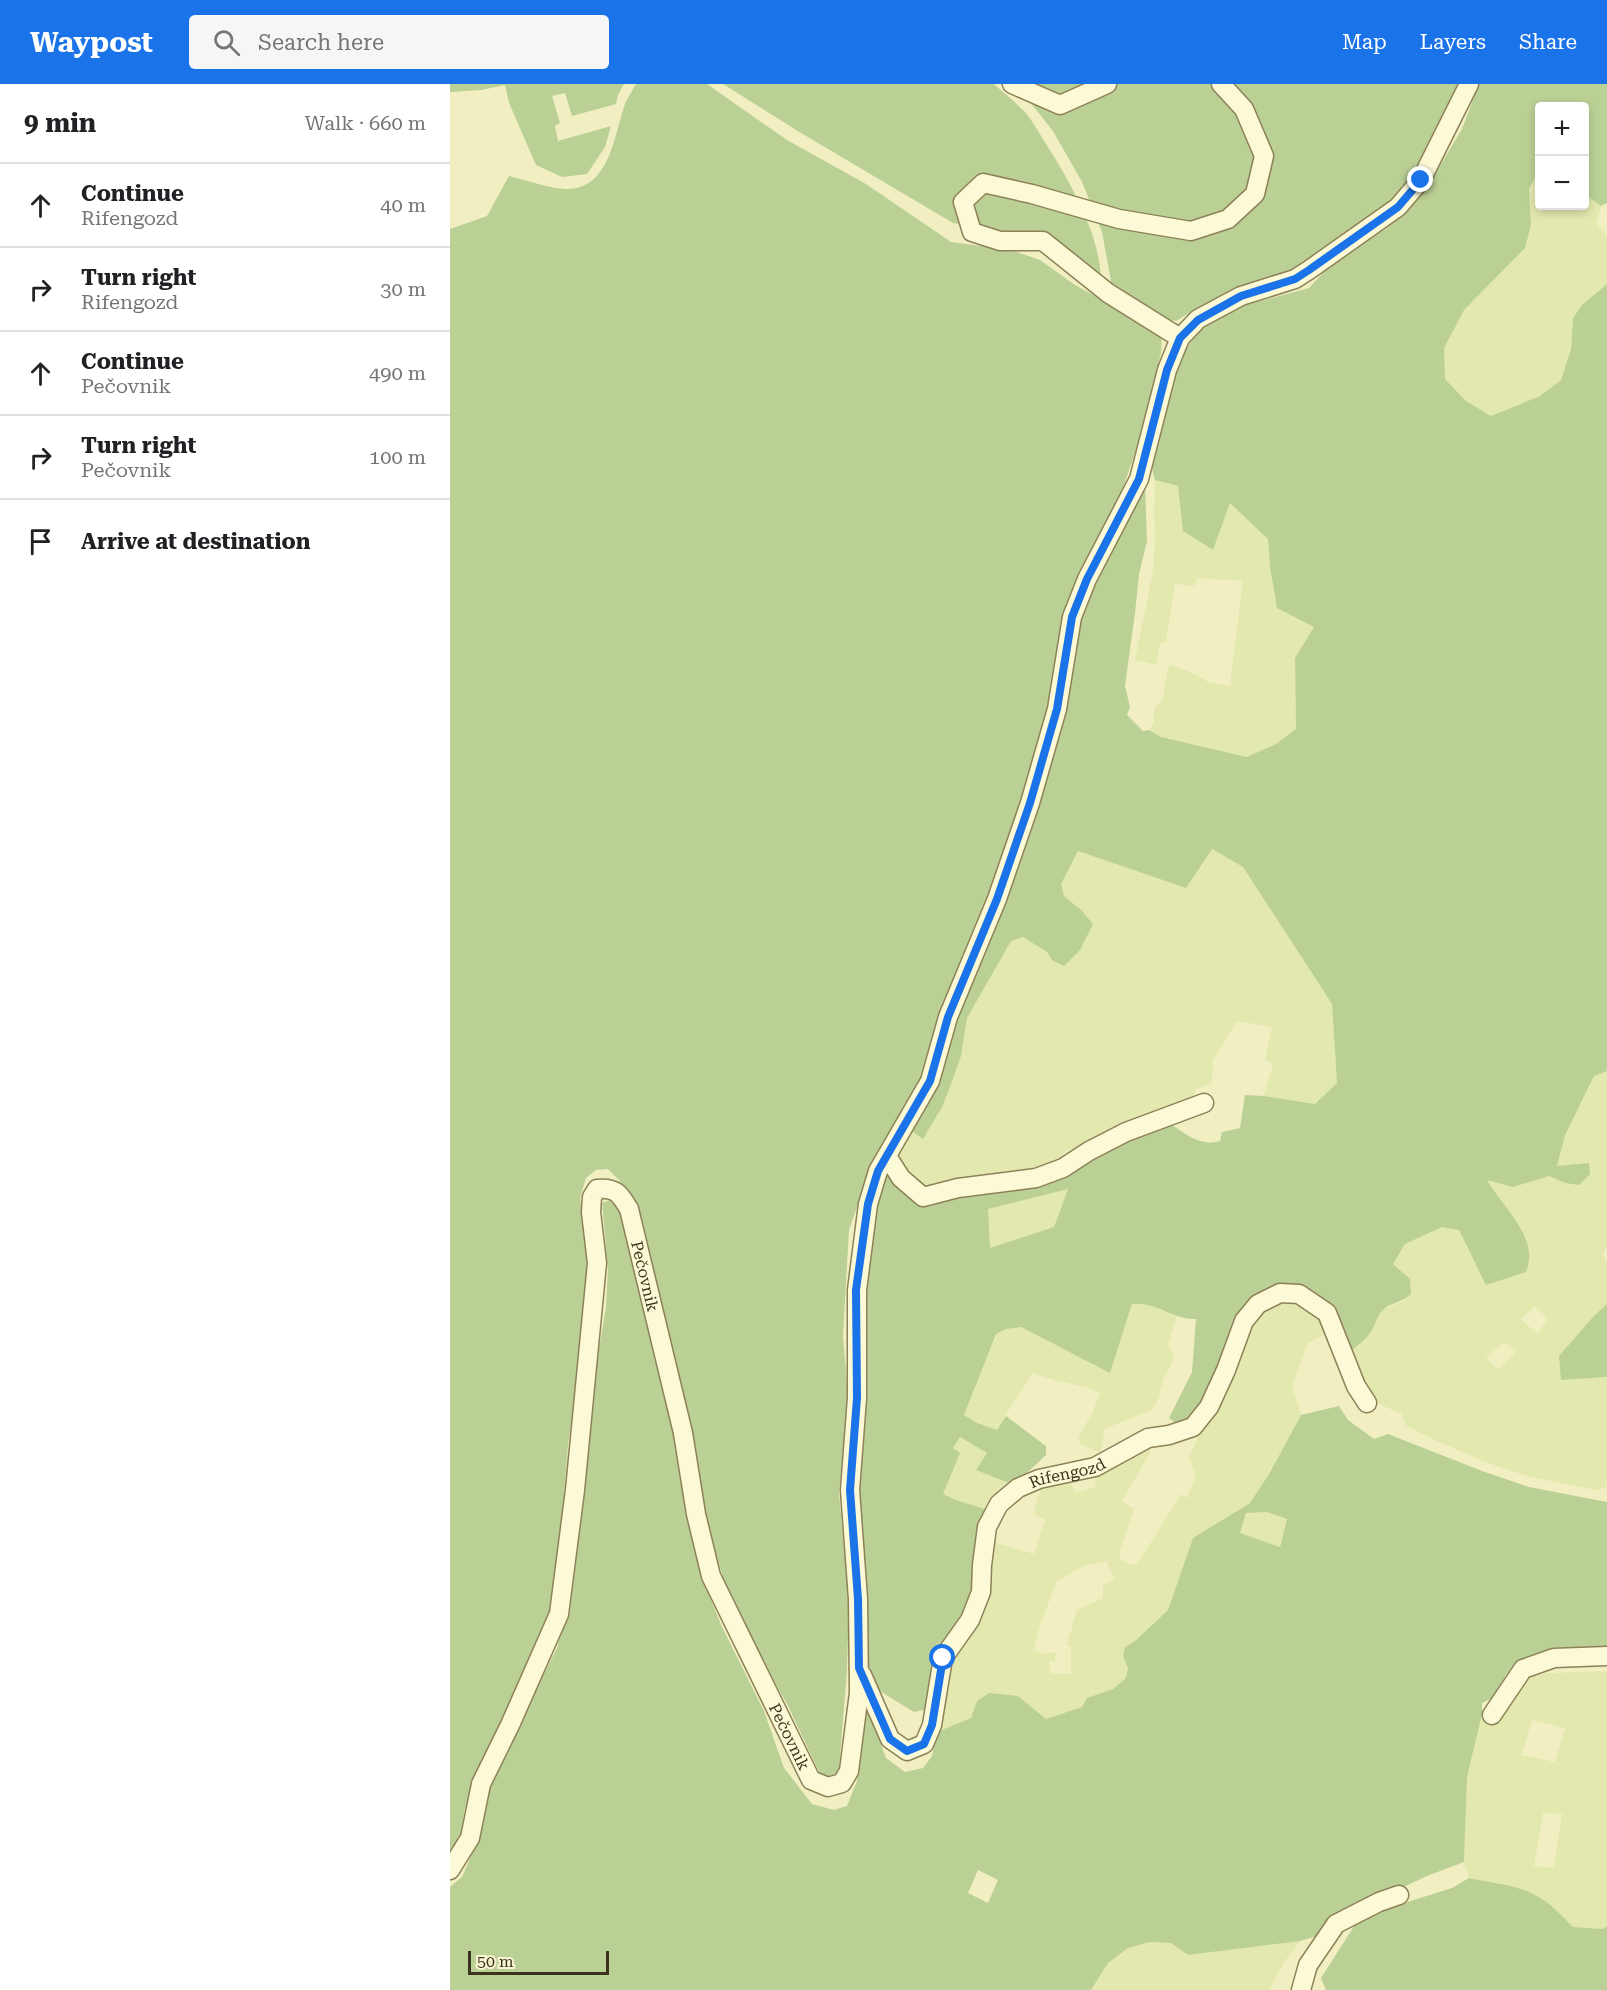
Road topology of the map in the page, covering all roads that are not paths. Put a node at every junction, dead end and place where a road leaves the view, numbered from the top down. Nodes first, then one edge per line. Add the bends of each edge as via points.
1 (1012, 84) edge
2 (1107, 84) edge
3 (1221, 84) edge
4 (1469, 84) edge
5 (1180, 338) junction
6 (1204, 1103) dead end
7 (887, 1156) junction
8 (1367, 1403) dead end
9 (1607, 1656) edge
10 (859, 1668) junction
11 (1492, 1715) dead end
12 (450, 1870) edge
13 (1399, 1896) dead end
14 (1301, 1990) edge

1 - 2 street via 1060,105
3 - 5 street via 1244,109 1264,156 1255,194 1228,219 1191,231 1119,219 983,183 963,202 972,232 1000,241 1043,241 1108,293
4 - 5 street, Pečovnik via 1421,180 1398,207 1302,274 1241,296 1198,320
5 - 7 street, Pečovnik via 1167,370 1139,479 1087,579 1072,617 1057,709 997,899 948,1017 930,1081
6 - 7 street via 1126,1132 1063,1168 1036,1178 958,1188 923,1197 901,1178
7 - 10 street, Pečovnik via 868,1204 856,1290 857,1398 850,1490
8 - 10 street, Rifengozd via 1356,1386 1328,1313 1299,1294 1280,1293 1258,1304 1244,1321 1209,1407 1193,1427 1148,1438 1095,1467 1039,1479 1018,1488 999,1504 987,1527 981,1592 970,1620 943,1658 932,1725 924,1744 907,1751 890,1739
9 - 11 street via 1554,1658 1523,1669
10 - 12 street, Pečovnik via 849,1771 842,1783 828,1787 811,1780 711,1576 678,1412 629,1209 614,1190 597,1190 591,1212 597,1263 559,1614 481,1784 470,1838
13 - 14 street via 1336,1924 1308,1965

